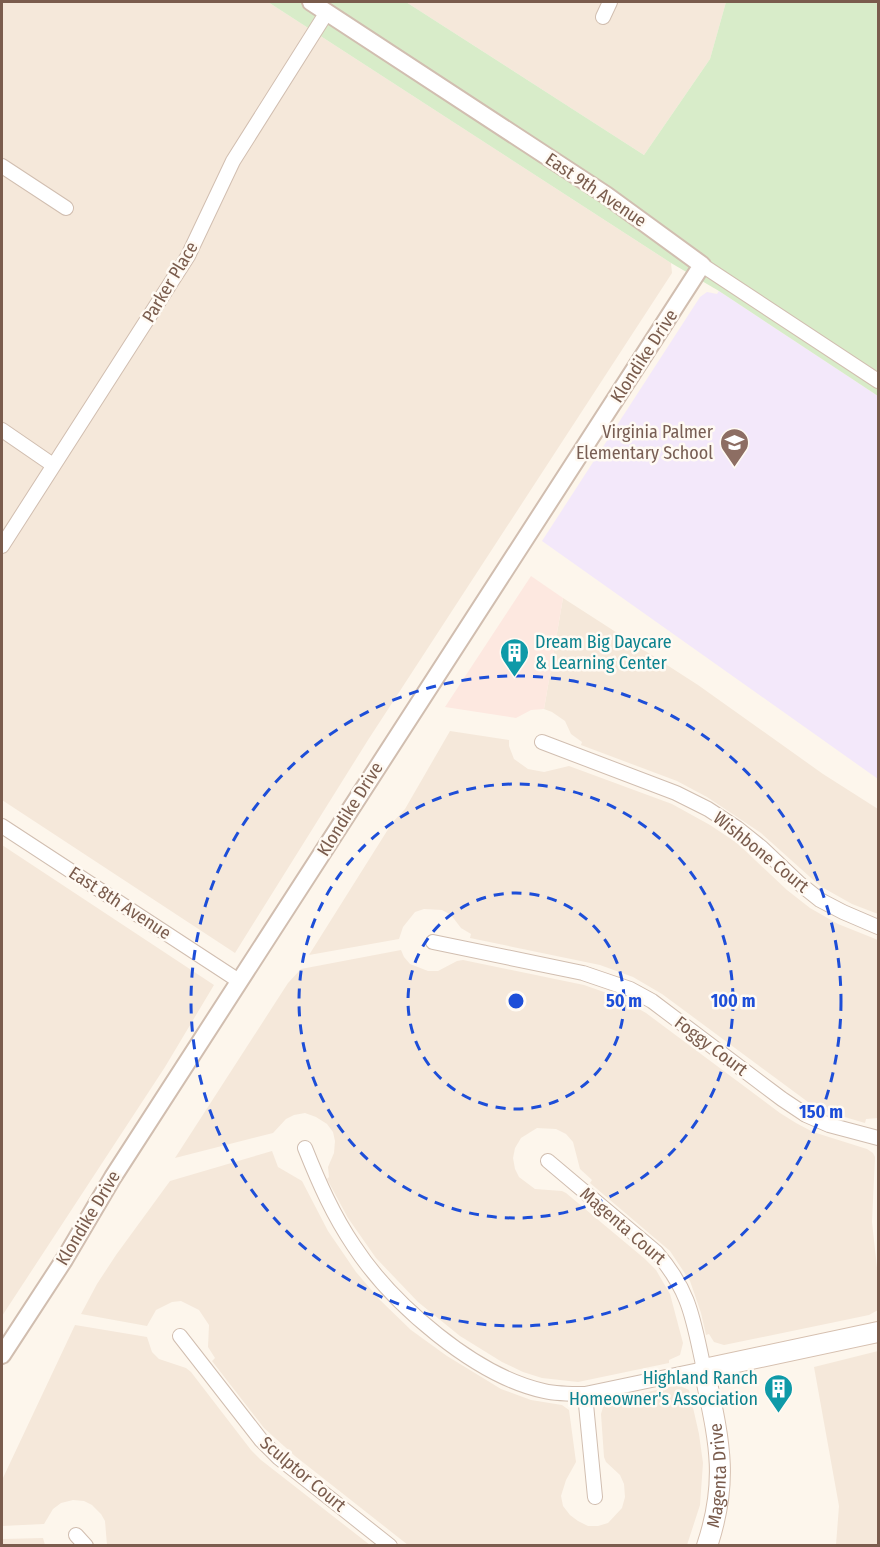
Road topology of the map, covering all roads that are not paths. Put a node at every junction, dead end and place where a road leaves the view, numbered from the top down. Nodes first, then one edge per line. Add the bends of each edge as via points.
1 (311, 2) edge
2 (610, 2) edge
3 (327, 12) junction
4 (603, 17) dead end
5 (2, 166) edge
6 (66, 208) dead end
7 (702, 265) junction
8 (879, 381) edge
9 (2, 430) edge
10 (53, 465) junction
11 (2, 546) edge
12 (542, 742) dead end
13 (2, 826) edge
14 (879, 927) edge
15 (433, 942) dead end
16 (239, 981) junction
17 (879, 1138) edge
18 (305, 1148) dead end
19 (548, 1161) dead end
20 (879, 1332) edge
21 (180, 1336) dead end
22 (2, 1355) edge
23 (704, 1369) junction
24 (585, 1394) junction
25 (595, 1497) dead end
26 (76, 1535) dead end
27 (86, 1545) edge
28 (390, 1545) edge
29 (707, 1545) edge

1 - 3 street, East 9th Avenue
2 - 4 street
3 - 7 street, East 9th Avenue via 606,195
3 - 10 street, Parker Place via 233,161 188,256
5 - 6 street
7 - 8 street, East 9th Avenue
7 - 16 street, Klondike Drive
9 - 10 street
10 - 11 street, Parker Place
12 - 14 street, Wishbone Court via 708,809 762,848 820,900
13 - 16 street, East 8th Avenue
15 - 17 street, Foggy Court via 583,973 630,989 806,1114 829,1125
16 - 22 street, Klondike Drive
18 - 24 street via 329,1204 355,1248 385,1285 427,1326 458,1349 524,1385 544,1391
19 - 23 street, Magenta Court via 656,1252 670,1269 691,1309
20 - 23 main road
21 - 28 street, Sculptor Court via 279,1458
23 - 24 street
23 - 29 main road, Magenta Drive via 721,1469 718,1505
24 - 25 street
26 - 27 street

